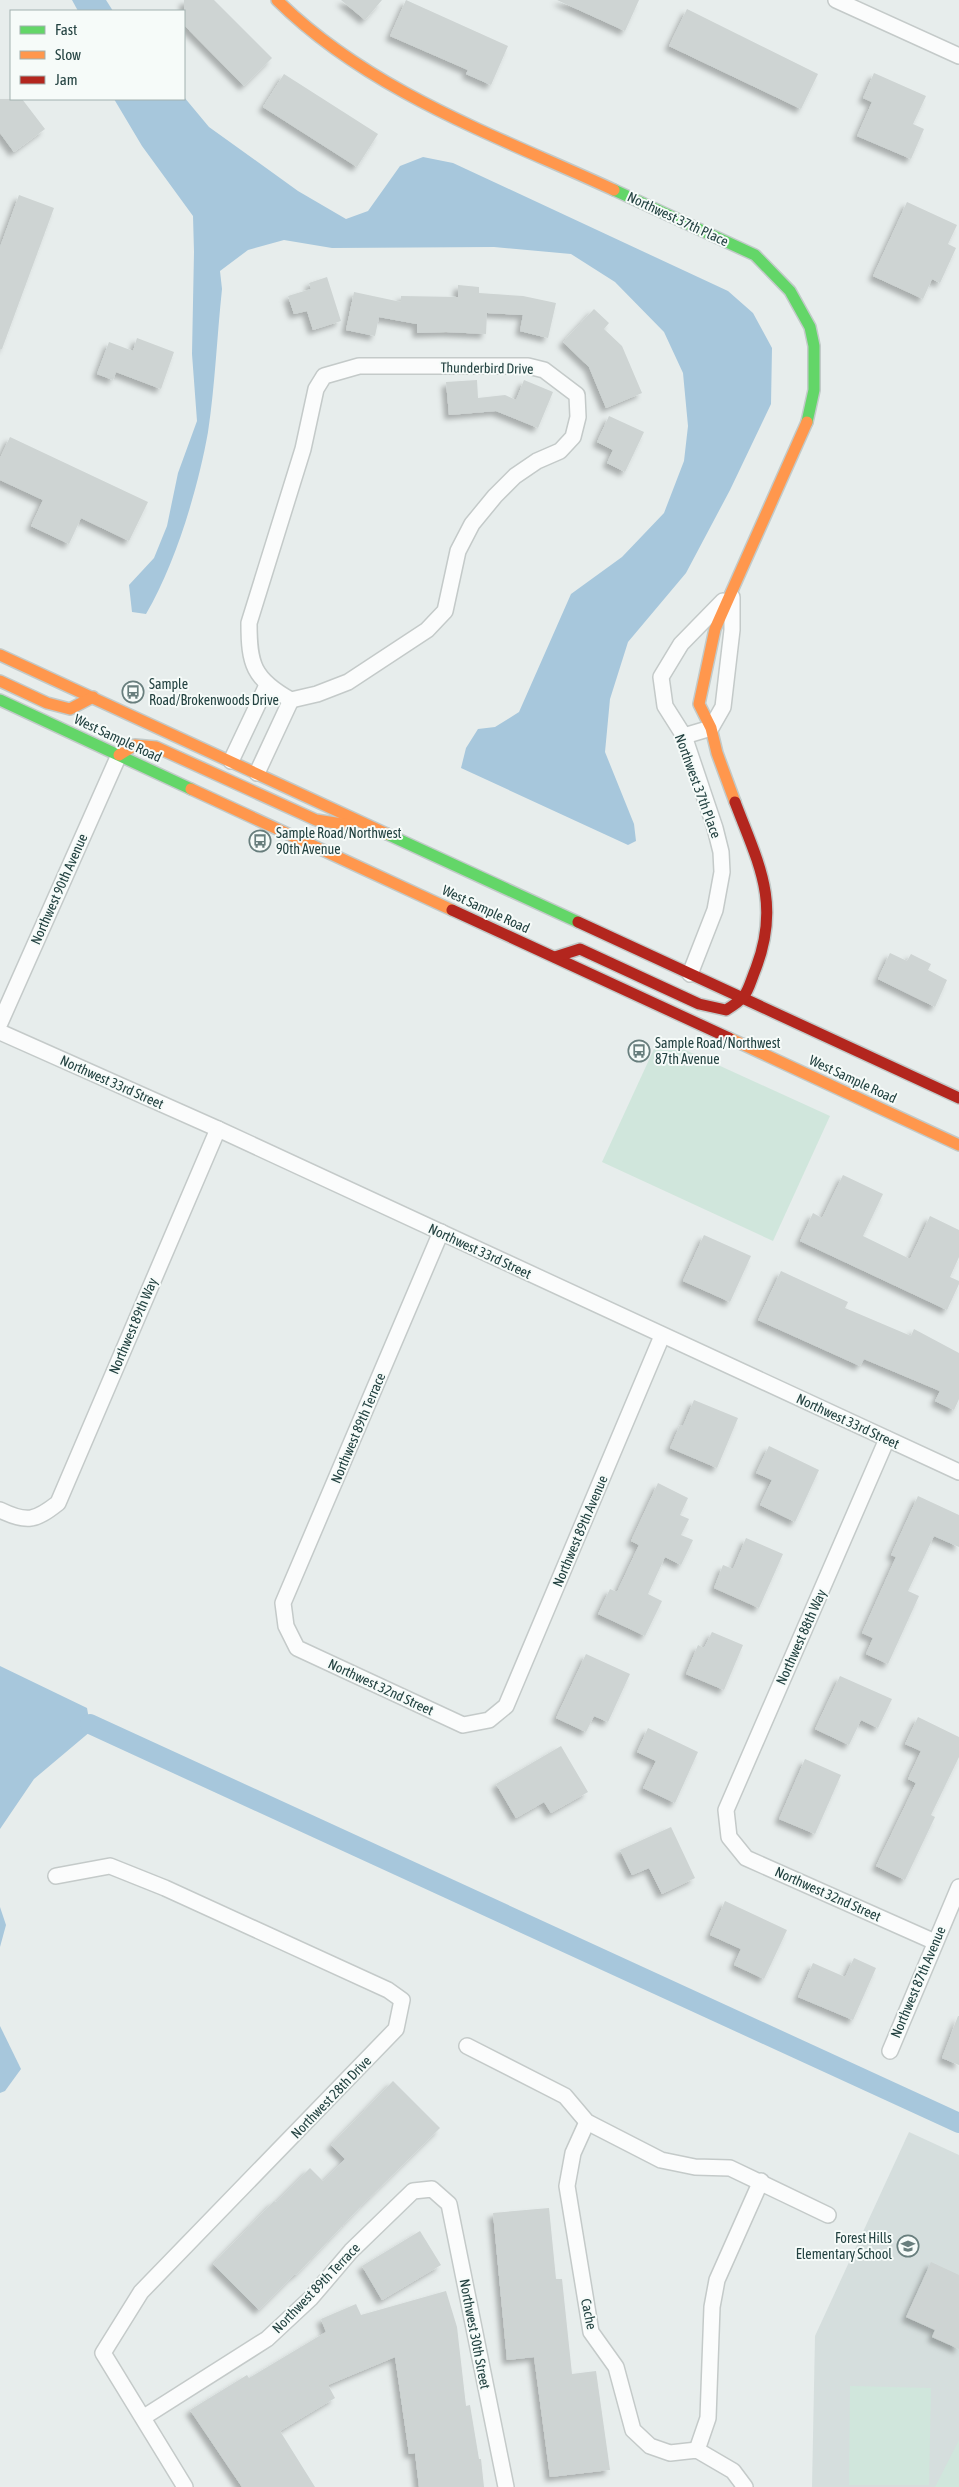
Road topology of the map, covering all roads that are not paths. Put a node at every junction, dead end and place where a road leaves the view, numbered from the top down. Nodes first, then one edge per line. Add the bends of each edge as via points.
1 (277, 0) edge
2 (836, 0) edge
3 (959, 56) edge
4 (731, 593) junction
5 (0, 655) edge
6 (0, 681) edge
7 (267, 685) junction
8 (93, 697) junction
9 (0, 700) edge
10 (291, 700) junction
11 (711, 728) junction
12 (684, 736) junction
13 (119, 755) junction
14 (231, 761) junction
15 (257, 774) junction
16 (373, 828) junction
17 (555, 957) junction
18 (690, 974) junction
19 (744, 999) junction
20 (0, 1023) edge
21 (0, 1032) edge
22 (959, 1098) edge
23 (218, 1129) junction
24 (959, 1145) edge
25 (441, 1232) junction
26 (662, 1336) junction
27 (887, 1439) junction
28 (959, 1472) edge
29 (0, 1510) edge
30 (286, 1626) joint
31 (489, 1720) joint
32 (729, 1837) joint
33 (56, 1876) dead end
34 (959, 1886) edge
35 (935, 1942) junction
36 (467, 2046) dead end
37 (890, 2051) dead end
38 (586, 2122) junction
39 (761, 2182) junction
40 (432, 2189) joint
41 (828, 2215) dead end
42 (144, 2416) junction
43 (697, 2450) junction
44 (185, 2487) edge
45 (506, 2487) edge
46 (745, 2487) edge

1 - 4 main road, Northwest 37th Place via 300,24 374,77 755,255 795,295 815,346 817,381 810,416
2 - 3 street
4 - 11 street, Northwest 37th Place via 732,630 723,707
4 - 11 main road, Northwest 37th Place via 716,629 699,704
4 - 12 street, Northwest 37th Place via 681,644 661,677 664,706
5 - 8 main road, West Sample Road
6 - 8 main road via 70,709
7 - 10 street, Thunderbird Drive
7 - 10 street, Thunderbird Drive via 254,669 249,650 249,623 303,449 316,389 324,376 358,366 528,366 544,370 577,394 578,417 573,437 560,451 515,476 472,524 458,551 445,611 427,630 348,682
7 - 14 street
8 - 14 main road, West Sample Road
9 - 13 main road, West Sample Road
10 - 15 street
11 - 12 street
11 - 19 main road, Northwest 37th Place via 717,753 763,876 767,896 765,935
12 - 18 street, Northwest 37th Place via 715,828 722,872 715,910
13 - 16 main road via 135,745 156,746 316,820
13 - 17 main road, West Sample Road
13 - 20 street, Northwest 90th Avenue
14 - 15 main road, West Sample Road
15 - 16 main road, West Sample Road
16 - 18 main road, West Sample Road
17 - 19 main road via 580,949 699,1004 726,1010
17 - 24 main road, West Sample Road
18 - 19 main road, West Sample Road
19 - 22 main road, West Sample Road
21 - 23 street, Northwest 33rd Street
23 - 25 street, Northwest 33rd Street
23 - 29 street, Northwest 89th Way via 58,1503 40,1517 20,1519
25 - 26 street, Northwest 33rd Street
25 - 30 street, Northwest 89th Terrace via 283,1603
26 - 27 street, Northwest 33rd Street
26 - 31 street, Northwest 89th Avenue via 506,1706
27 - 28 street, Northwest 33rd Street
27 - 32 street, Northwest 88th Way via 726,1810
30 - 31 street, Northwest 32nd Street via 297,1648 454,1721 463,1725
32 - 35 street, Northwest 32nd Street via 746,1858
33 - 42 street, Northwest 28th Drive via 110,1866 379,1986 402,2000 396,2029 141,2292 103,2353
34 - 35 street, Northwest 87th Avenue
35 - 37 street, Northwest 87th Avenue
36 - 38 street via 565,2096
38 - 39 street via 661,2160 695,2167 730,2168
38 - 43 street, Cache via 573,2153 567,2186 591,2332 616,2367 634,2430 650,2446 670,2453
39 - 41 street
39 - 43 street via 717,2280 712,2307 708,2418
40 - 42 street, Northwest 89th Terrace via 413,2191 351,2251 311,2298 267,2339
40 - 45 street, Northwest 30th Street via 449,2204
42 - 44 street, Northwest 28th Drive
43 - 46 street via 733,2471

